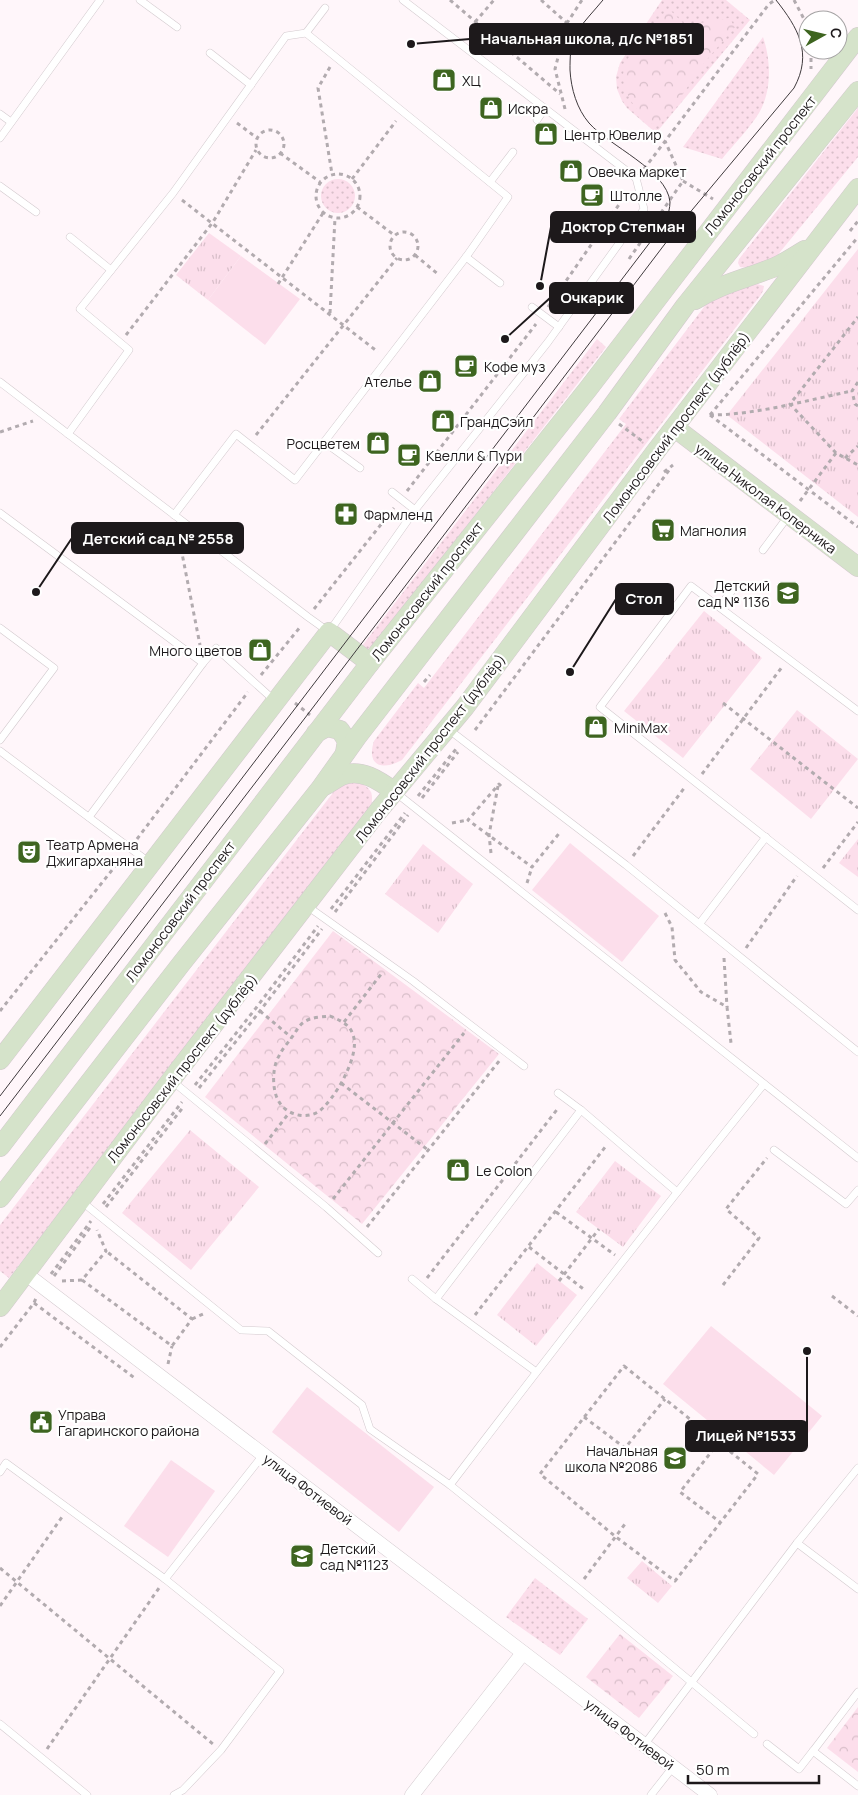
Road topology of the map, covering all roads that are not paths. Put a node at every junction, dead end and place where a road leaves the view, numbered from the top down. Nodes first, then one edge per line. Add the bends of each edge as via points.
1 (100, 0) edge
2 (140, 0) edge
3 (403, 0) edge
4 (325, 8) dead end
5 (176, 27) dead end
6 (306, 33) junction
7 (858, 37) edge
8 (210, 53) dead end
9 (858, 59) edge
10 (836, 67) junction
11 (251, 85) junction
12 (858, 91) edge
13 (546, 108) junction
14 (0, 114) edge
15 (537, 120) dead end
16 (11, 122) junction
17 (0, 138) edge
18 (513, 152) dead end
19 (490, 182) junction
20 (0, 186) edge
21 (858, 188) edge
22 (36, 212) dead end
23 (70, 236) dead end
24 (816, 242) junction
25 (466, 257) junction
26 (111, 270) junction
27 (500, 283) dead end
28 (685, 306) junction
29 (532, 307) dead end
30 (558, 327) junction
31 (0, 382) edge
32 (675, 428) junction
33 (68, 434) junction
34 (324, 442) junction
35 (360, 468) dead end
36 (392, 492) dead end
37 (415, 510) junction
38 (0, 513) edge
39 (174, 515) junction
40 (789, 515) junction
41 (762, 550) dead end
42 (858, 567) edge
43 (734, 588) dead end
44 (720, 606) junction
45 (0, 628) edge
46 (329, 632) junction
47 (203, 663) junction
48 (370, 663) junction
49 (276, 702) junction
50 (858, 711) edge
51 (447, 728) junction
52 (316, 733) junction
53 (0, 740) edge
54 (0, 751) edge
55 (345, 753) junction
56 (320, 789) junction
57 (395, 792) junction
58 (89, 817) junction
59 (766, 837) junction
60 (151, 864) junction
61 (307, 906) junction
62 (858, 910) edge
63 (700, 923) junction
64 (858, 1052) edge
65 (0, 1060) edge
66 (524, 1066) dead end
67 (171, 1080) junction
68 (764, 1084) junction
69 (558, 1093) dead end
70 (581, 1110) junction
71 (19, 1122) junction
72 (44, 1141) junction
73 (0, 1147) edge
74 (774, 1150) road end
75 (858, 1158) edge
76 (858, 1190) edge
77 (677, 1192) junction
78 (0, 1198) edge
79 (80, 1201) junction
80 (378, 1253) dead end
81 (26, 1274) junction
82 (412, 1279) dead end
83 (436, 1299) junction
84 (0, 1307) edge
85 (535, 1371) junction
86 (263, 1455) junction
87 (858, 1468) edge
88 (0, 1472) edge
89 (450, 1485) junction
90 (797, 1543) junction
91 (165, 1579) junction
92 (858, 1589) edge
93 (523, 1653) junction
94 (692, 1682) junction
95 (858, 1692) edge
96 (0, 1724) edge
97 (754, 1734) dead end
98 (766, 1744) dead end
99 (644, 1745) junction
100 (813, 1751) junction
101 (673, 1767) junction
102 (858, 1786) edge
103 (87, 1795) edge
104 (174, 1795) edge
105 (412, 1795) edge
106 (651, 1795) edge
107 (710, 1795) edge

1 - 16 lane
2 - 5 lane
3 - 13 lane
4 - 6 lane
6 - 11 lane via 286,36
6 - 19 lane
7 - 10 main road, Ломоносовский проспект
8 - 11 lane
9 - 10 main road
10 - 48 main road, Ломоносовский проспект via 588,389
11 - 26 lane via 173,193
12 - 28 main road, Ломоносовский проспект
13 - 15 lane
13 - 30 lane via 636,178 644,209
14 - 16 lane
16 - 17 lane
18 - 19 lane
19 - 25 lane via 508,197
20 - 22 lane
21 - 24 main road, Ломоносовский проспект (дублёр)
23 - 26 lane
24 - 28 main road via 769,270 708,291
24 - 32 main road, Ломоносовский проспект (дублёр)
25 - 27 lane
25 - 34 lane
26 - 33 lane via 80,309 129,350
28 - 55 main road, Ломоносовский проспект via 607,413
29 - 30 lane
30 - 37 lane
31 - 33 lane
32 - 40 main road, улица Николая Коперника
32 - 51 main road, Ломоносовский проспект (дублёр)
33 - 39 lane
34 - 35 lane
34 - 39 lane via 295,480 236,434
36 - 37 lane
37 - 46 lane
38 - 47 lane
39 - 46 lane
40 - 41 lane
40 - 42 main road, улица Николая Коперника
43 - 44 lane
44 - 50 lane
44 - 59 lane via 691,586 600,707
45 - 53 lane via 54,668
46 - 48 main road
46 - 49 main road
47 - 49 lane via 216,648
47 - 58 lane
48 - 52 main road, Ломоносовский проспект
49 - 60 main road
51 - 57 main road, Ломоносовский проспект (дублёр)
51 - 63 lane
52 - 55 main road via 328,727 340,730 347,741
52 - 71 main road, Ломоносовский проспект
54 - 58 lane
55 - 56 main road, Ломоносовский проспект
56 - 57 main road via 342,775 355,774 374,777
56 - 72 main road, Ломоносовский проспект
57 - 61 main road, Ломоносовский проспект (дублёр)
57 - 68 lane
58 - 60 lane
59 - 62 lane
59 - 63 lane
60 - 65 main road
61 - 66 lane via 390,964
61 - 67 main road, Ломоносовский проспект (дублёр)
63 - 64 lane
67 - 79 main road, Ломоносовский проспект (дублёр)
67 - 80 lane
68 - 75 lane
68 - 77 lane
69 - 70 lane
70 - 77 lane
70 - 83 lane
71 - 72 main road via 18,1134 25,1143 34,1145
71 - 73 main road, Ломоносовский проспект
72 - 78 main road, Ломоносовский проспект
74 - 76 lane via 846,1204
77 - 85 lane
79 - 81 main road, Ломоносовский проспект (дублёр)
79 - 89 lane via 241,1330 268,1331 362,1405 370,1429
81 - 84 main road, Ломоносовский проспект (дублёр)
81 - 86 street, улица Фотиевой via 46,1284
82 - 83 lane
83 - 85 lane
85 - 89 lane
86 - 91 lane
86 - 93 street, улица Фотиевой
87 - 90 lane
88 - 91 lane via 6,1463
89 - 94 lane
90 - 92 lane
90 - 94 lane
91 - 104 lane via 280,1671 221,1750 183,1790
93 - 99 street, улица Фотиевой
93 - 105 street
94 - 97 lane
94 - 99 lane
95 - 100 lane
96 - 103 lane
98 - 100 lane via 799,1769
99 - 101 street, улица Фотиевой
100 - 102 lane
101 - 106 lane
101 - 107 street, улица Фотиевой

